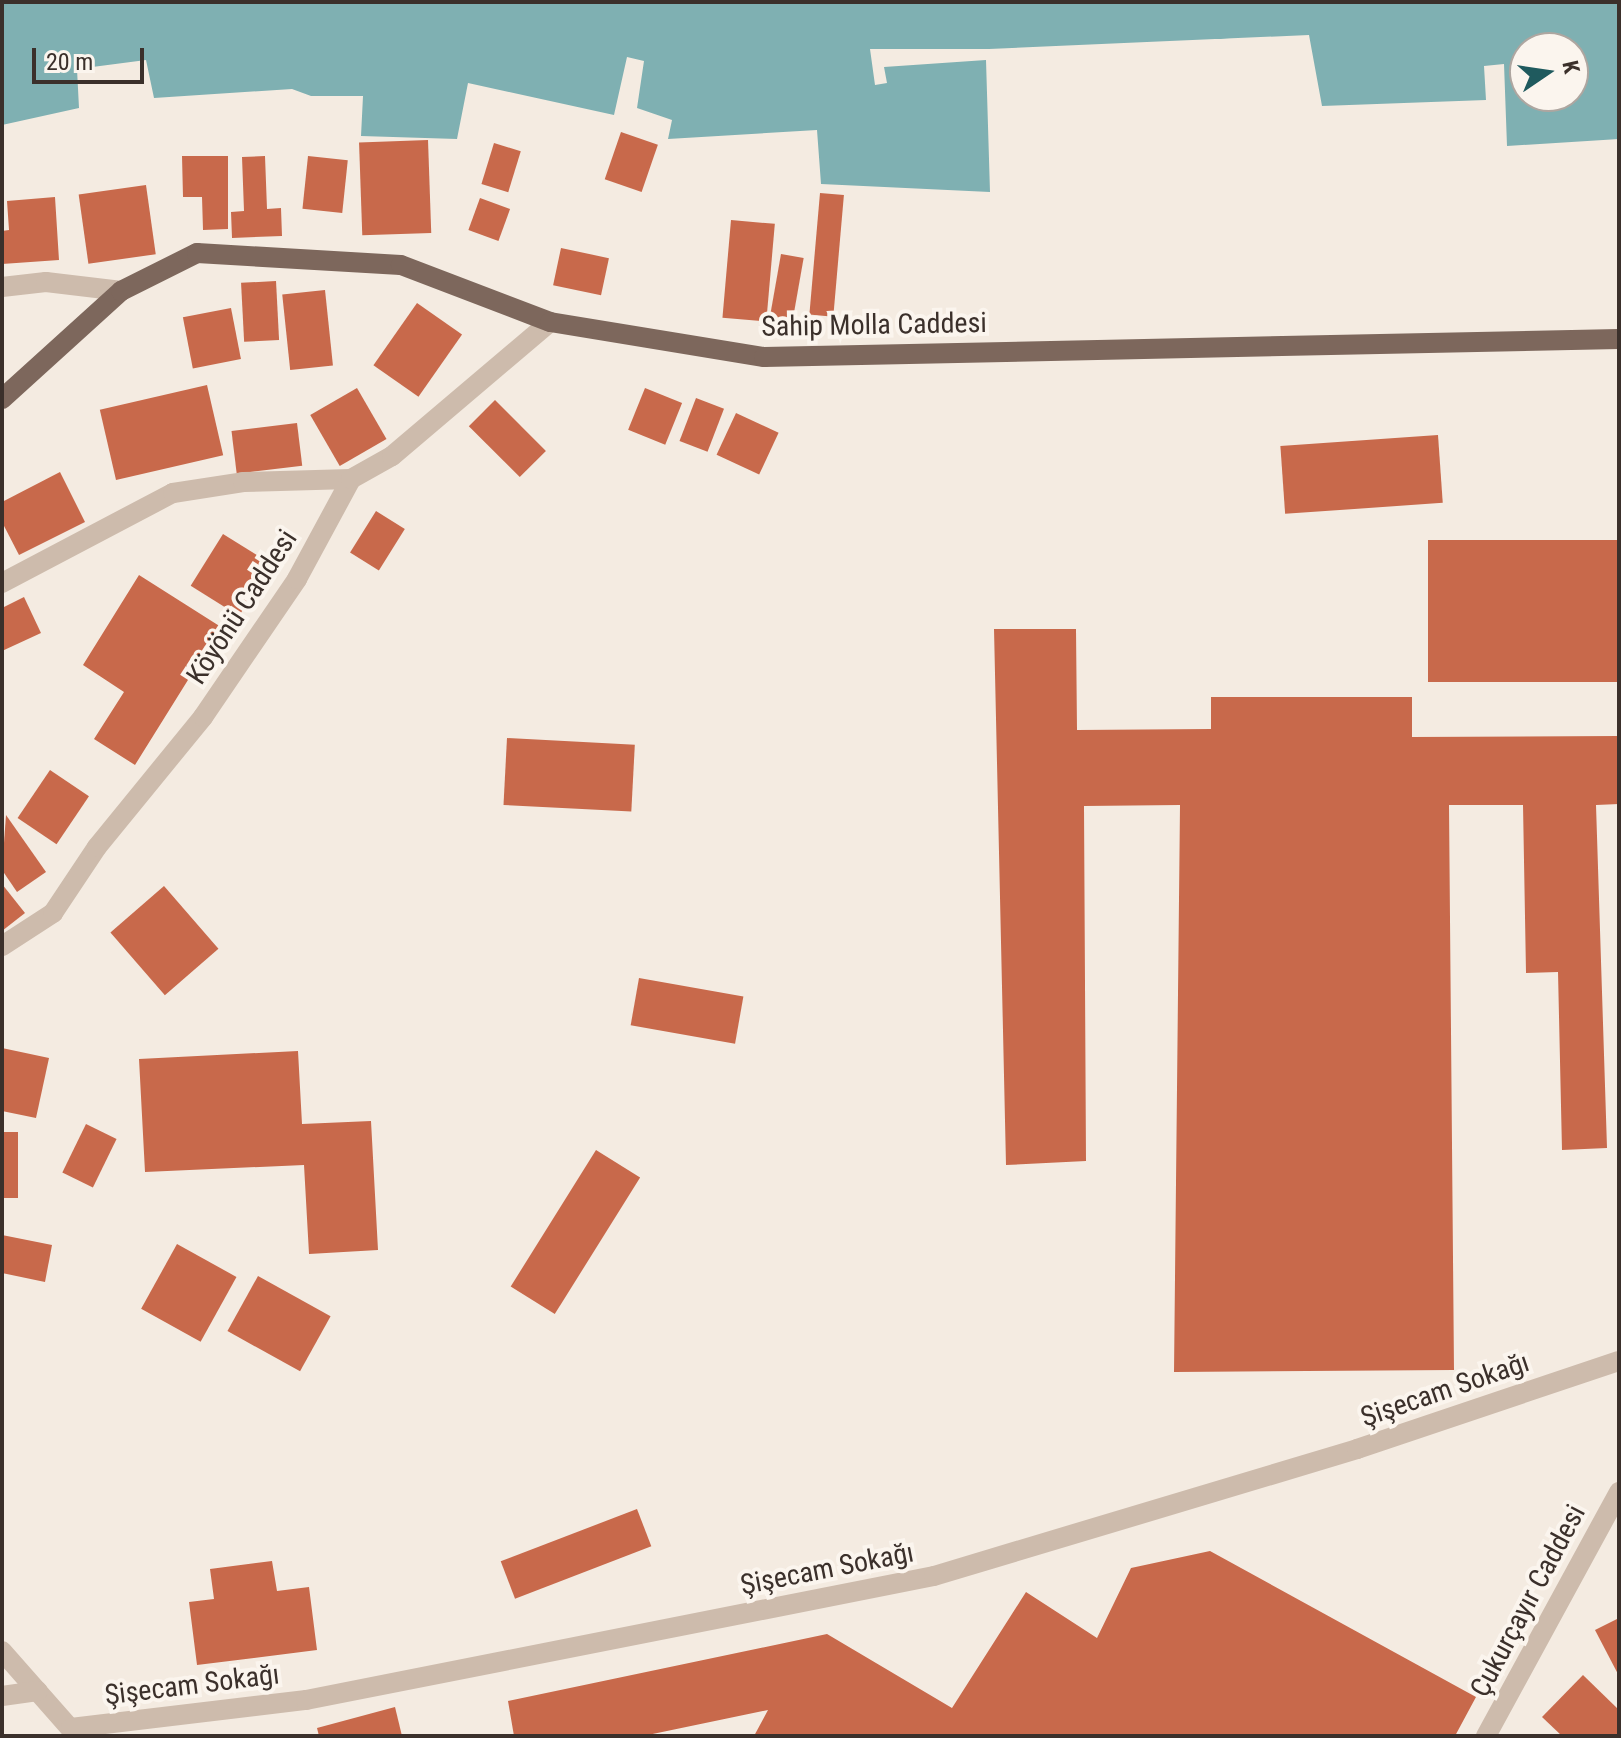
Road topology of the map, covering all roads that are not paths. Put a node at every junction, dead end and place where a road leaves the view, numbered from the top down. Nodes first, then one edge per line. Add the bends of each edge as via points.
1 (2, 287) edge
2 (121, 291) junction
3 (550, 322) junction
4 (1619, 339) edge
5 (2, 399) edge
6 (351, 479) junction
7 (2, 583) edge
8 (2, 946) edge
9 (1619, 1361) edge
10 (1619, 1492) edge
11 (2, 1651) edge
12 (38, 1691) junction
13 (2, 1696) edge
14 (74, 1732) edge
15 (1495, 1733) edge

1 - 2 street via 46,282
2 - 3 main road, Sahip Molla Caddesi via 197,253 287,254 401,265
2 - 5 main road, Sahip Molla Caddesi
3 - 4 main road, Sahip Molla Caddesi via 764,357
3 - 6 street via 392,456
6 - 7 street via 243,482 173,493
6 - 8 street, Köyönü Caddesi via 297,579 203,717 97,847 53,913
9 - 14 street, Şişecam Sokağı via 1357,1449 934,1576 306,1700
10 - 15 street, Çukurçayır Caddesi
11 - 12 street, Şişecam Sokağı
12 - 13 street
12 - 14 street, Şişecam Sokağı

